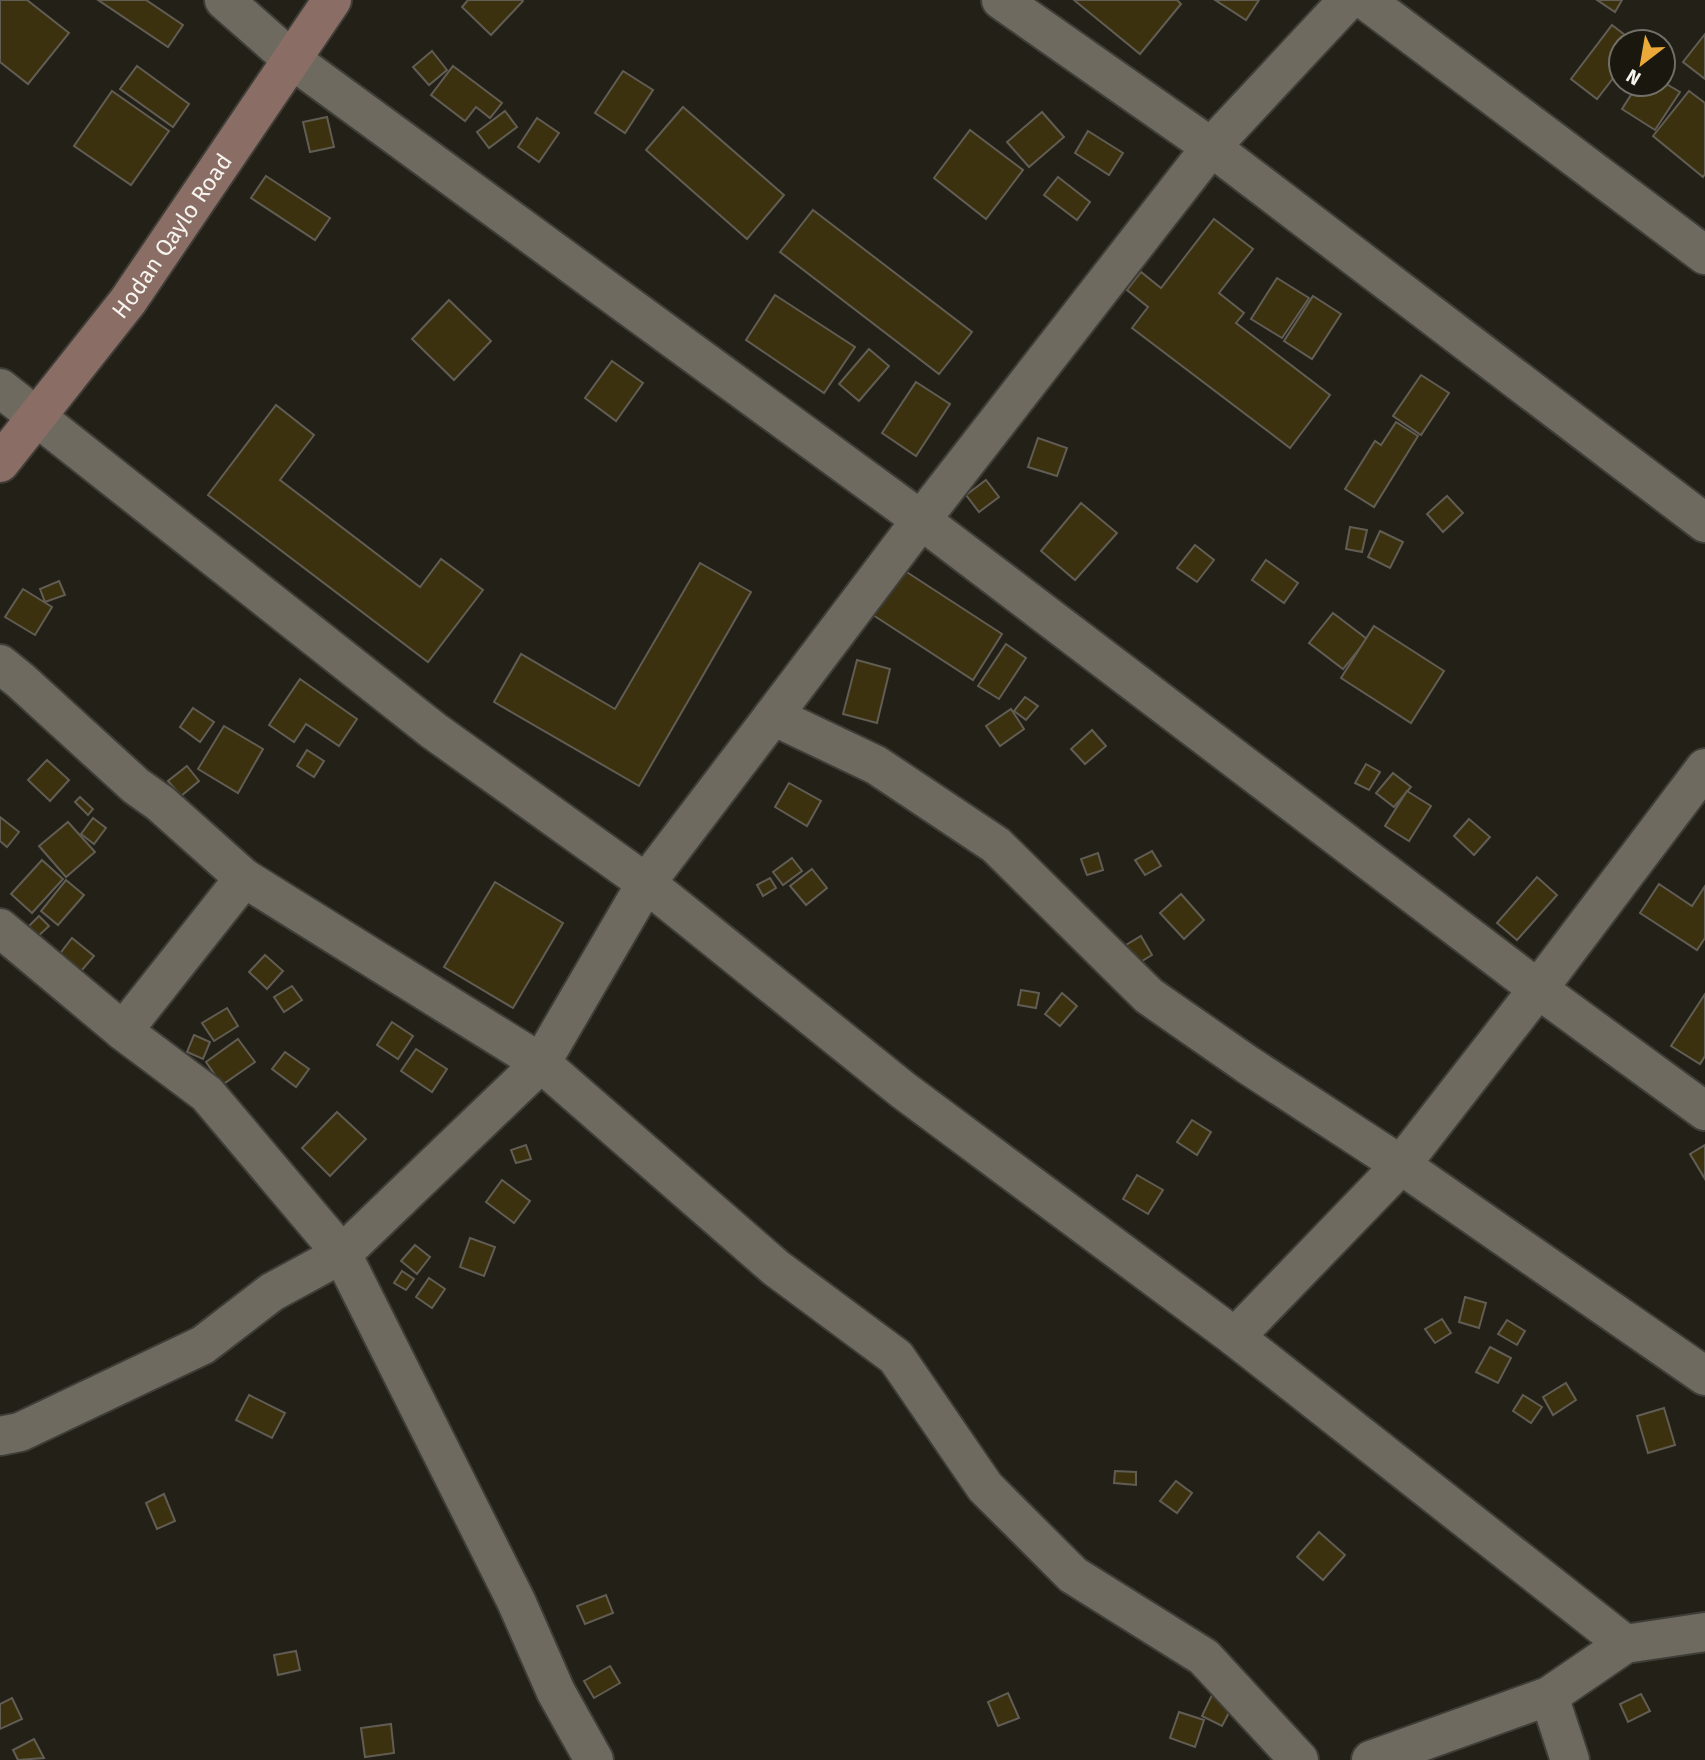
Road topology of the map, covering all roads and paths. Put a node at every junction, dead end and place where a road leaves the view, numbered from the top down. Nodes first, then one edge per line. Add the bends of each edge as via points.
1 (224, 0) edge
2 (332, 0) edge
3 (1001, 0) edge
4 (1348, 0) edge
5 (1365, 0) edge
6 (291, 59) junction
7 (1211, 147) junction
8 (1705, 255) edge
9 (0, 388) edge
10 (36, 416) junction
11 (0, 463) edge
12 (921, 520) junction
13 (1705, 523) edge
14 (0, 664) edge
15 (773, 716) junction
16 (1705, 768) edge
17 (244, 878) junction
18 (646, 883) junction
19 (0, 928) edge
20 (1538, 989) junction
21 (123, 1031) junction
22 (541, 1063) junction
23 (1705, 1111) edge
24 (1401, 1165) junction
25 (342, 1254) junction
26 (1234, 1337) junction
27 (1705, 1376) edge
28 (0, 1436) edge
29 (1705, 1632) edge
30 (1625, 1644) junction
31 (1549, 1696) junction
32 (594, 1760) edge
33 (1299, 1760) edge
34 (1371, 1760) edge
35 (1570, 1760) edge

1 - 6 street
2 - 6 street, Hodan Qaylo Road
3 - 7 street
4 - 7 street
5 - 8 street
6 - 10 street, Hodan Qaylo Road via 128,301
6 - 12 street
7 - 12 street
7 - 13 street
9 - 10 street
10 - 11 street, Hodan Qaylo Road
10 - 18 street via 434,731
12 - 15 street
12 - 20 street
14 - 17 street
15 - 18 street
15 - 24 street via 876,765 996,845 1149,996
16 - 20 street
17 - 21 street
17 - 22 street
18 - 22 street
18 - 26 street via 903,1090
19 - 21 street
20 - 23 street
20 - 24 street
21 - 25 street via 207,1094
22 - 25 street
22 - 33 street via 776,1268 896,1357 985,1487 1073,1575 1204,1657
24 - 26 street
24 - 27 street
25 - 28 street via 272,1292 203,1345 20,1432
25 - 32 street via 516,1601 556,1692
26 - 30 street
29 - 30 street
30 - 31 street
31 - 34 street
31 - 35 street

